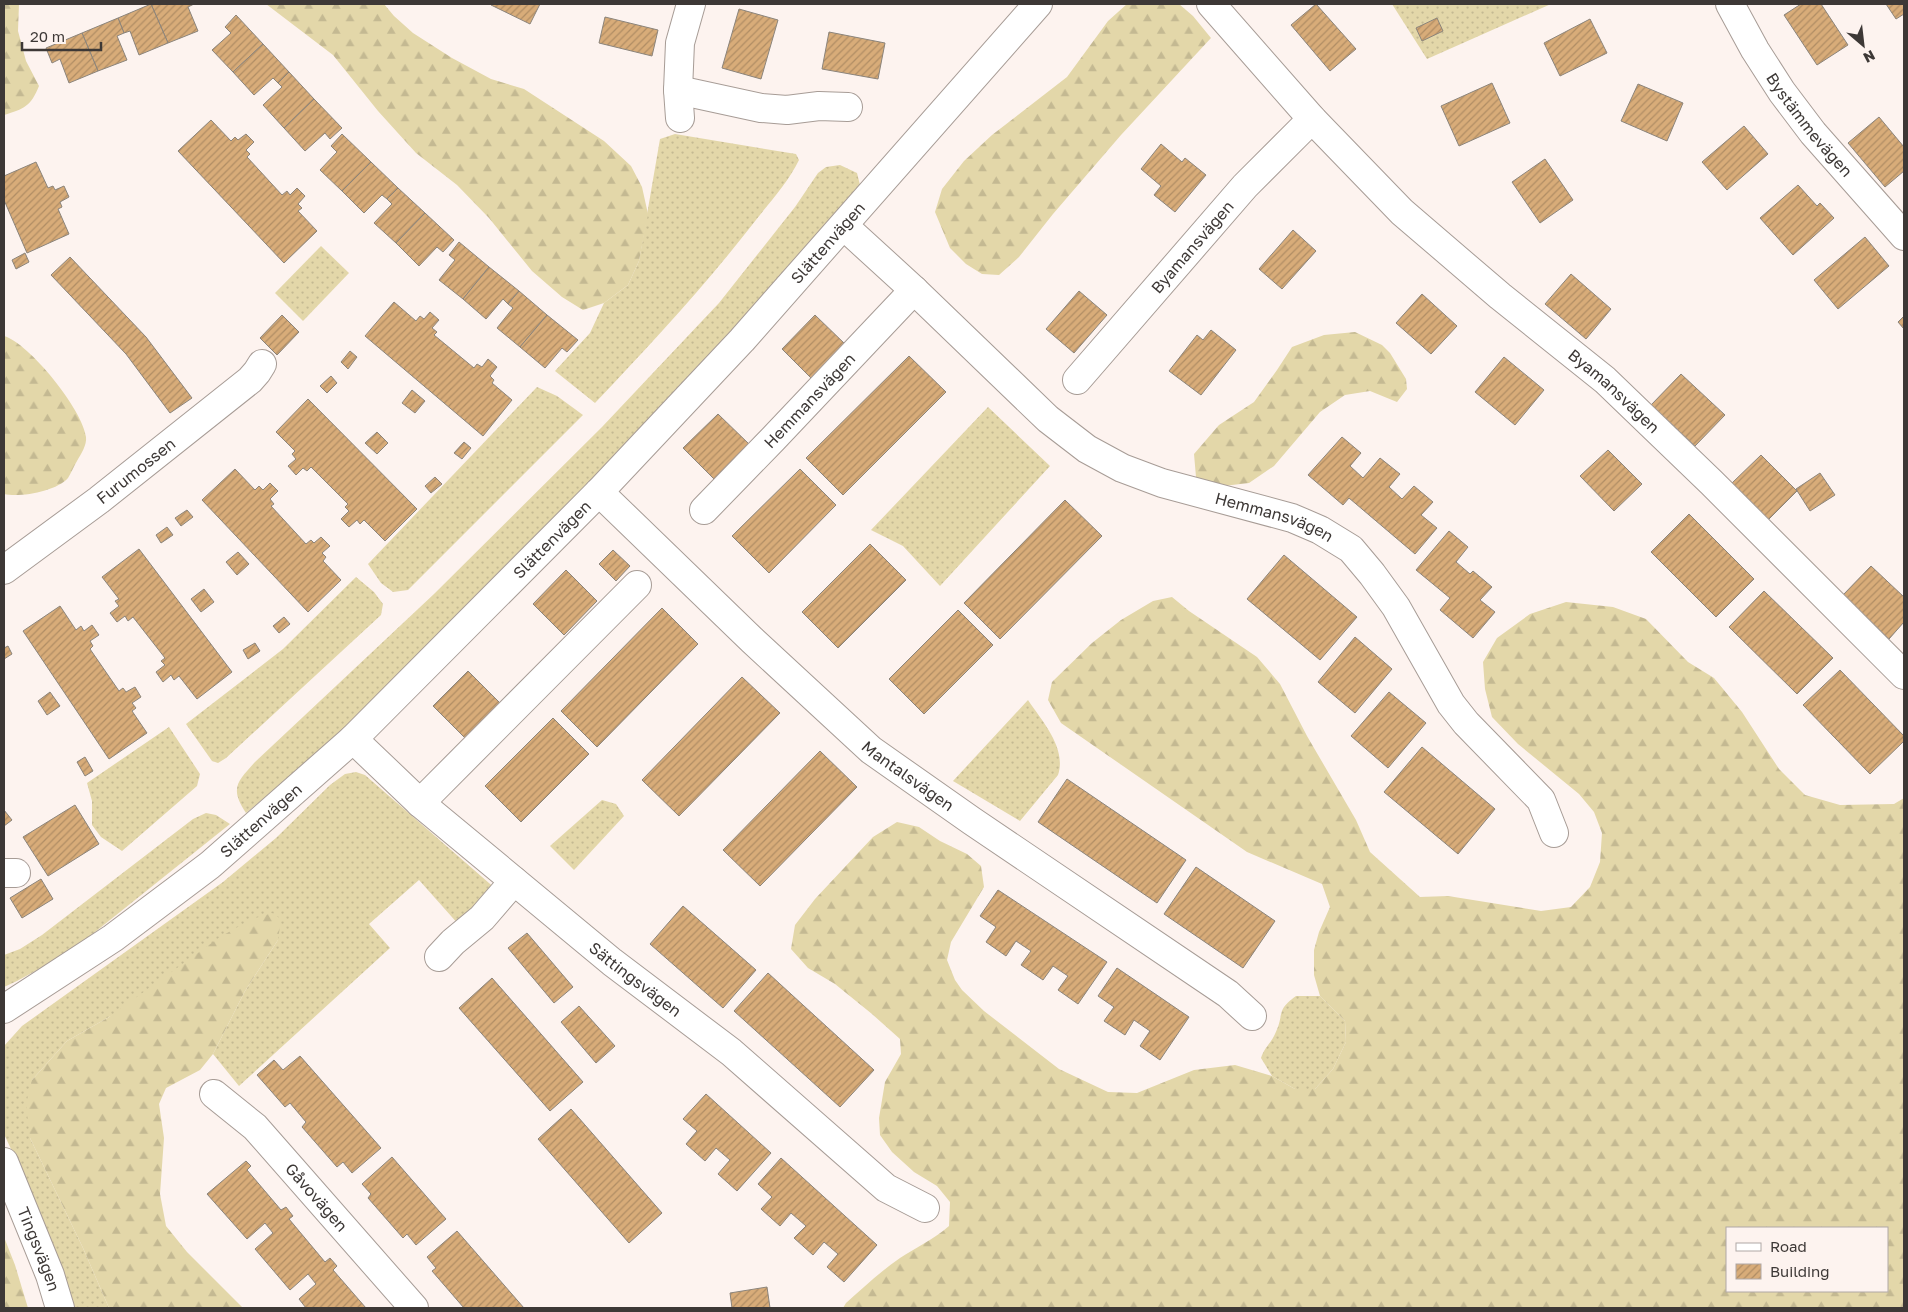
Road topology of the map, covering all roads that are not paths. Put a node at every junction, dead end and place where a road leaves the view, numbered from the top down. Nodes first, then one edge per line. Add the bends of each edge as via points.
1 (691, 4) edge
2 (1038, 4) edge
3 (1211, 4) edge
4 (1730, 4) edge
5 (678, 90) junction
6 (848, 107) dead end
7 (680, 118) dead end
8 (1312, 119) junction
9 (1898, 219) edge
10 (844, 226) junction
11 (914, 290) junction
12 (262, 364) dead end
13 (1078, 380) dead end
14 (599, 492) junction
15 (704, 510) dead end
16 (4, 570) edge
17 (637, 585) dead end
18 (1904, 675) edge
19 (353, 739) junction
20 (420, 803) junction
21 (1554, 833) dead end
22 (514, 881) junction
23 (439, 957) dead end
24 (4, 1010) edge
25 (1252, 1016) dead end
26 (214, 1094) dead end
27 (4, 1162) edge
28 (925, 1208) dead end
29 (60, 1308) edge
30 (414, 1308) edge

1 - 5 street via 680,43
2 - 10 street, Slättenvägen
3 - 8 street, Byamansvägen
4 - 9 street, Bystämmevägen via 1754,50 1813,133
5 - 6 street via 761,108
5 - 7 street
8 - 13 street, Byamansvägen via 1245,186
8 - 18 street, Byamansvägen via 1402,212 1604,380
10 - 11 street, Hemmansvägen
10 - 14 street, Slättenvägen
11 - 15 street, Hemmansvägen
11 - 21 street, Hemmansvägen via 1048,419 1098,457 1162,484 1292,518 1351,549 1396,607 1451,704 1541,800
12 - 16 street, Furumossen via 250,380 100,500
14 - 19 street, Slättenvägen
14 - 25 street, Mantalsvägen via 872,750 1228,994
17 - 20 street
19 - 20 street, Sättingsvägen
19 - 24 street, Slättenvägen via 210,865 112,938
20 - 22 street, Sättingsvägen
22 - 23 street via 482,918
22 - 28 street, Sättingsvägen via 612,962 731,1052 886,1188
26 - 30 street, Gåvovägen via 255,1127
27 - 29 street, Tingsvägen

